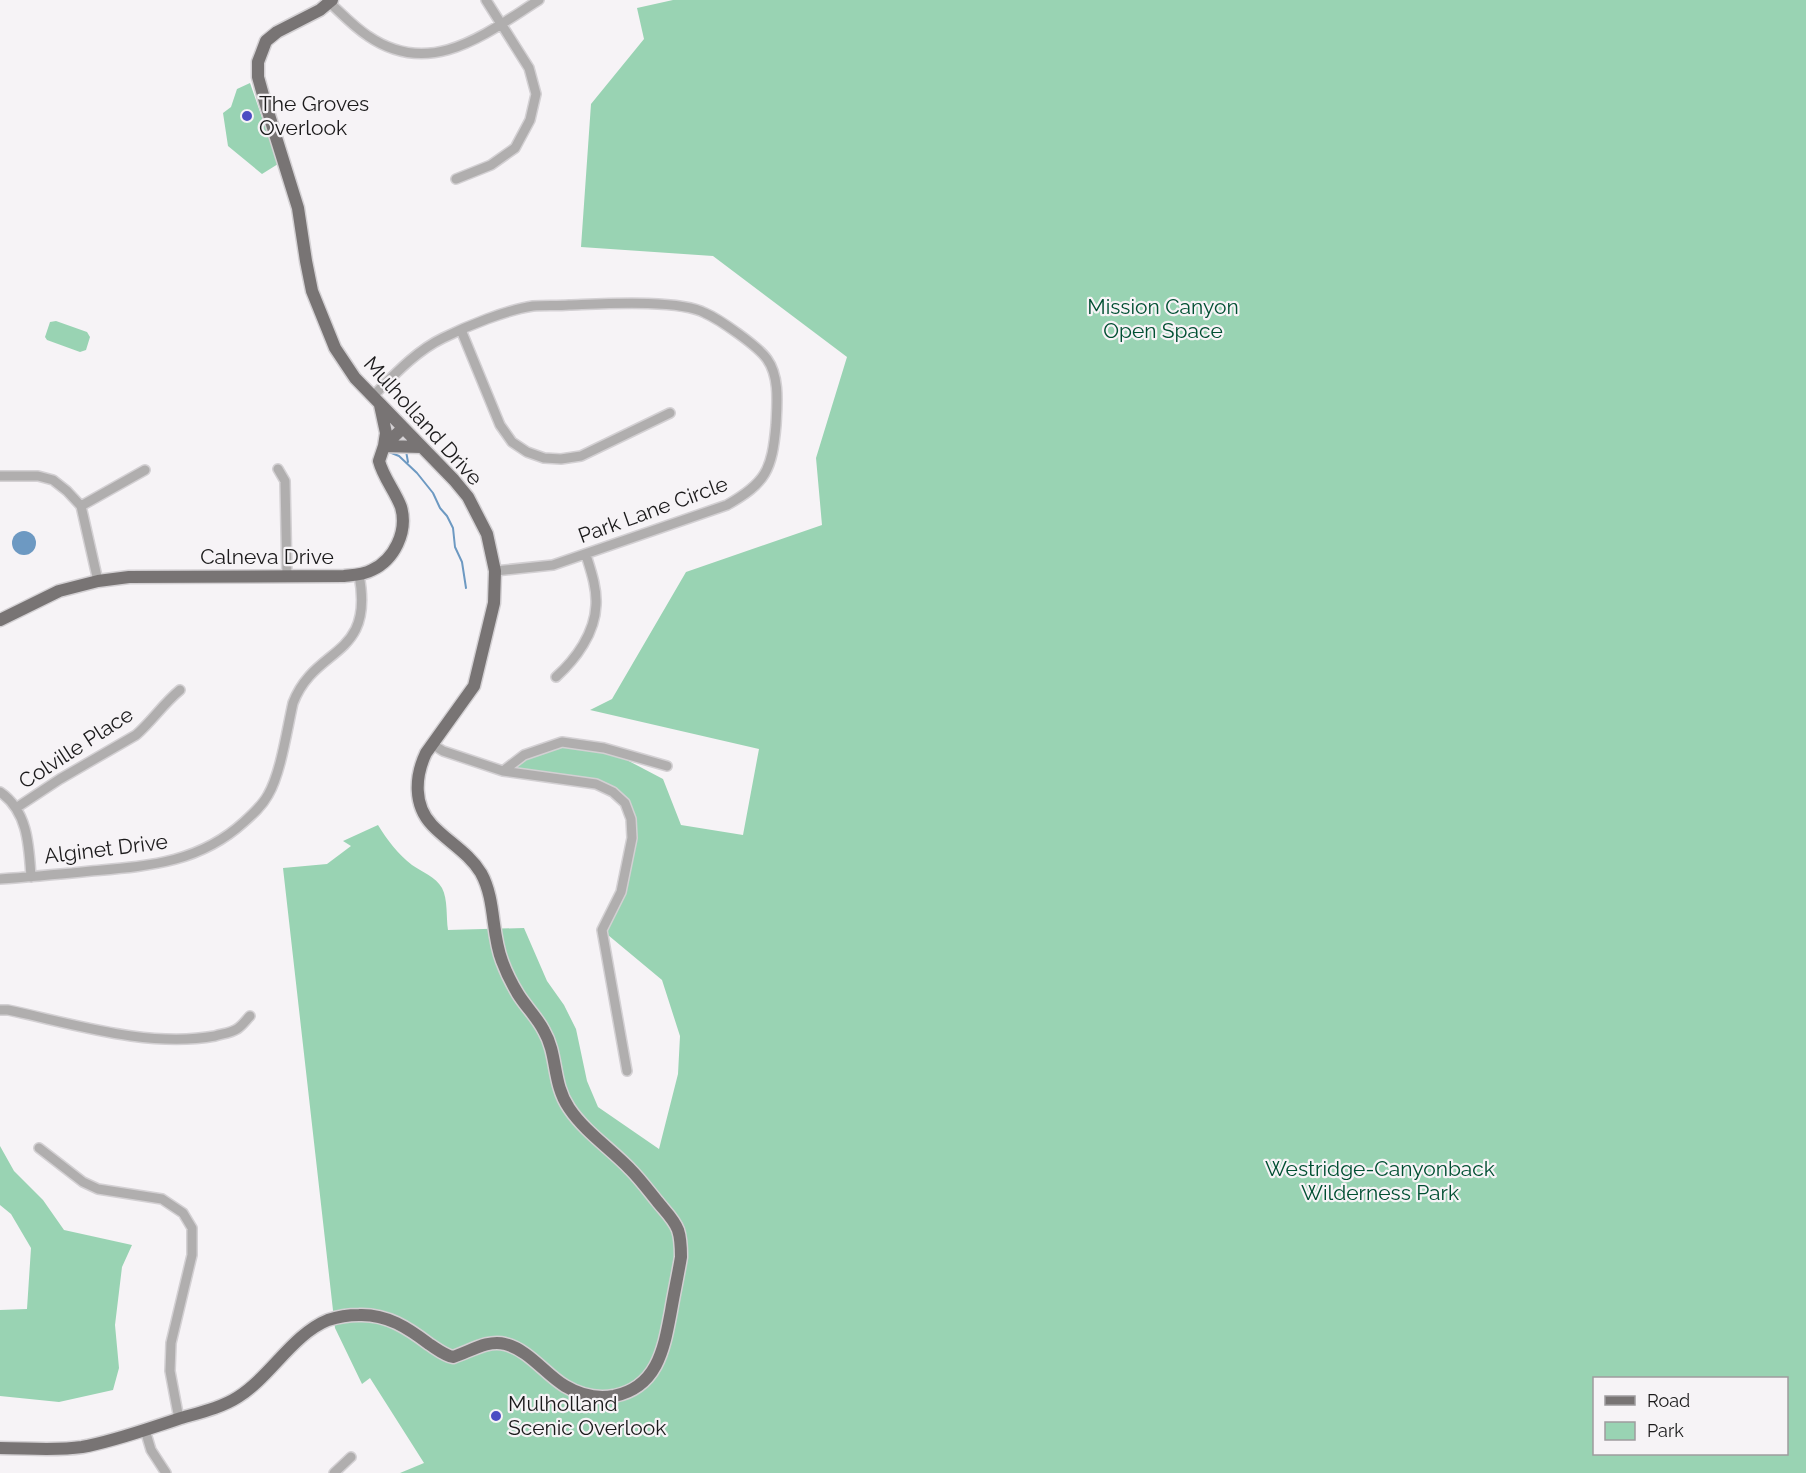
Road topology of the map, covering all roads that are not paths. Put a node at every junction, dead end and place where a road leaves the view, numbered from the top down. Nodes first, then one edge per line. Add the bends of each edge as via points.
1 (486, 0) edge
2 (539, 0) edge
3 (331, 1) edge
4 (501, 24) junction
5 (456, 179) dead end
6 (461, 330) junction
7 (377, 400) junction
8 (670, 413) dead end
9 (403, 428) junction
10 (384, 446) junction
11 (422, 447) junction
12 (278, 469) dead end
13 (145, 470) dead end
14 (0, 476) edge
15 (81, 506) junction
16 (586, 555) junction
17 (495, 571) junction
18 (359, 575) junction
19 (287, 577) junction
20 (98, 581) junction
21 (0, 620) edge
22 (556, 677) dead end
23 (180, 690) dead end
24 (432, 744) junction
25 (667, 766) dead end
26 (503, 771) junction
27 (0, 792) edge
28 (16, 808) junction
29 (31, 877) junction
30 (0, 879) edge
31 (0, 1010) edge
32 (250, 1016) dead end
33 (627, 1071) dead end
34 (39, 1148) dead end
35 (180, 1419) junction
36 (145, 1430) junction
37 (0, 1448) edge
38 (351, 1457) dead end
39 (166, 1473) edge
40 (334, 1473) edge

1 - 4 street
2 - 4 street
3 - 4 street via 368,36 416,55 451,50
3 - 7 main road, Mulholland Drive via 266,41 258,62 258,77 298,208 312,291 335,348 355,378
4 - 5 street via 529,68 536,94 530,120 515,148 491,165
6 - 7 street, Park Lane Circle via 416,356
6 - 8 street via 500,425 512,442 527,452 544,458 581,456
6 - 16 street, Park Lane Circle via 532,306 673,305 704,312 755,346 767,359 778,401 769,465 760,481 727,505
7 - 9 main road, Mulholland Drive
7 - 10 main road, Calneva Drive via 386,433
9 - 10 main road
9 - 11 main road, Mulholland Drive
10 - 11 main road
10 - 18 main road, Calneva Drive via 379,460 402,511 402,529 387,560
11 - 17 main road, Mulholland Drive via 468,497 487,534
12 - 19 street via 285,481
13 - 15 street
14 - 15 street via 52,480
15 - 20 street
16 - 17 street, Park Lane Circle via 552,565
16 - 22 street via 594,580 596,606 589,633 572,662
17 - 24 main road, Mulholland Drive via 494,603 474,686
18 - 19 main road, Calneva Drive
18 - 29 street, Alginet Drive via 359,623 350,641 298,691 275,780 260,808 214,844 184,857 154,865
19 - 20 main road, Calneva Drive via 129,577
20 - 21 main road, Calneva Drive via 59,591
23 - 28 street, Colville Place via 136,735
24 - 26 street
24 - 35 main road, Mulholland Drive via 417,780 423,813 431,825 468,856 489,891 502,962 517,993 544,1030 556,1080 568,1107 631,1170 678,1229 681,1257 664,1349 643,1382 625,1393 606,1397 584,1395 564,1386 517,1348 504,1343 453,1357 394,1322 371,1315 338,1318 328,1320 297,1342 241,1396
25 - 26 street via 604,748 562,742 525,755
26 - 33 street via 596,784 614,792 625,803 632,838 621,891 602,930
27 - 28 street
28 - 29 street via 28,837
29 - 30 street, Alginet Drive
31 - 32 street via 171,1040 229,1032
34 - 35 street via 83,1182 162,1199 183,1213 192,1228 192,1255 171,1343 170,1371
35 - 36 main road
36 - 37 main road via 81,1447
36 - 39 street via 151,1450
38 - 40 street

